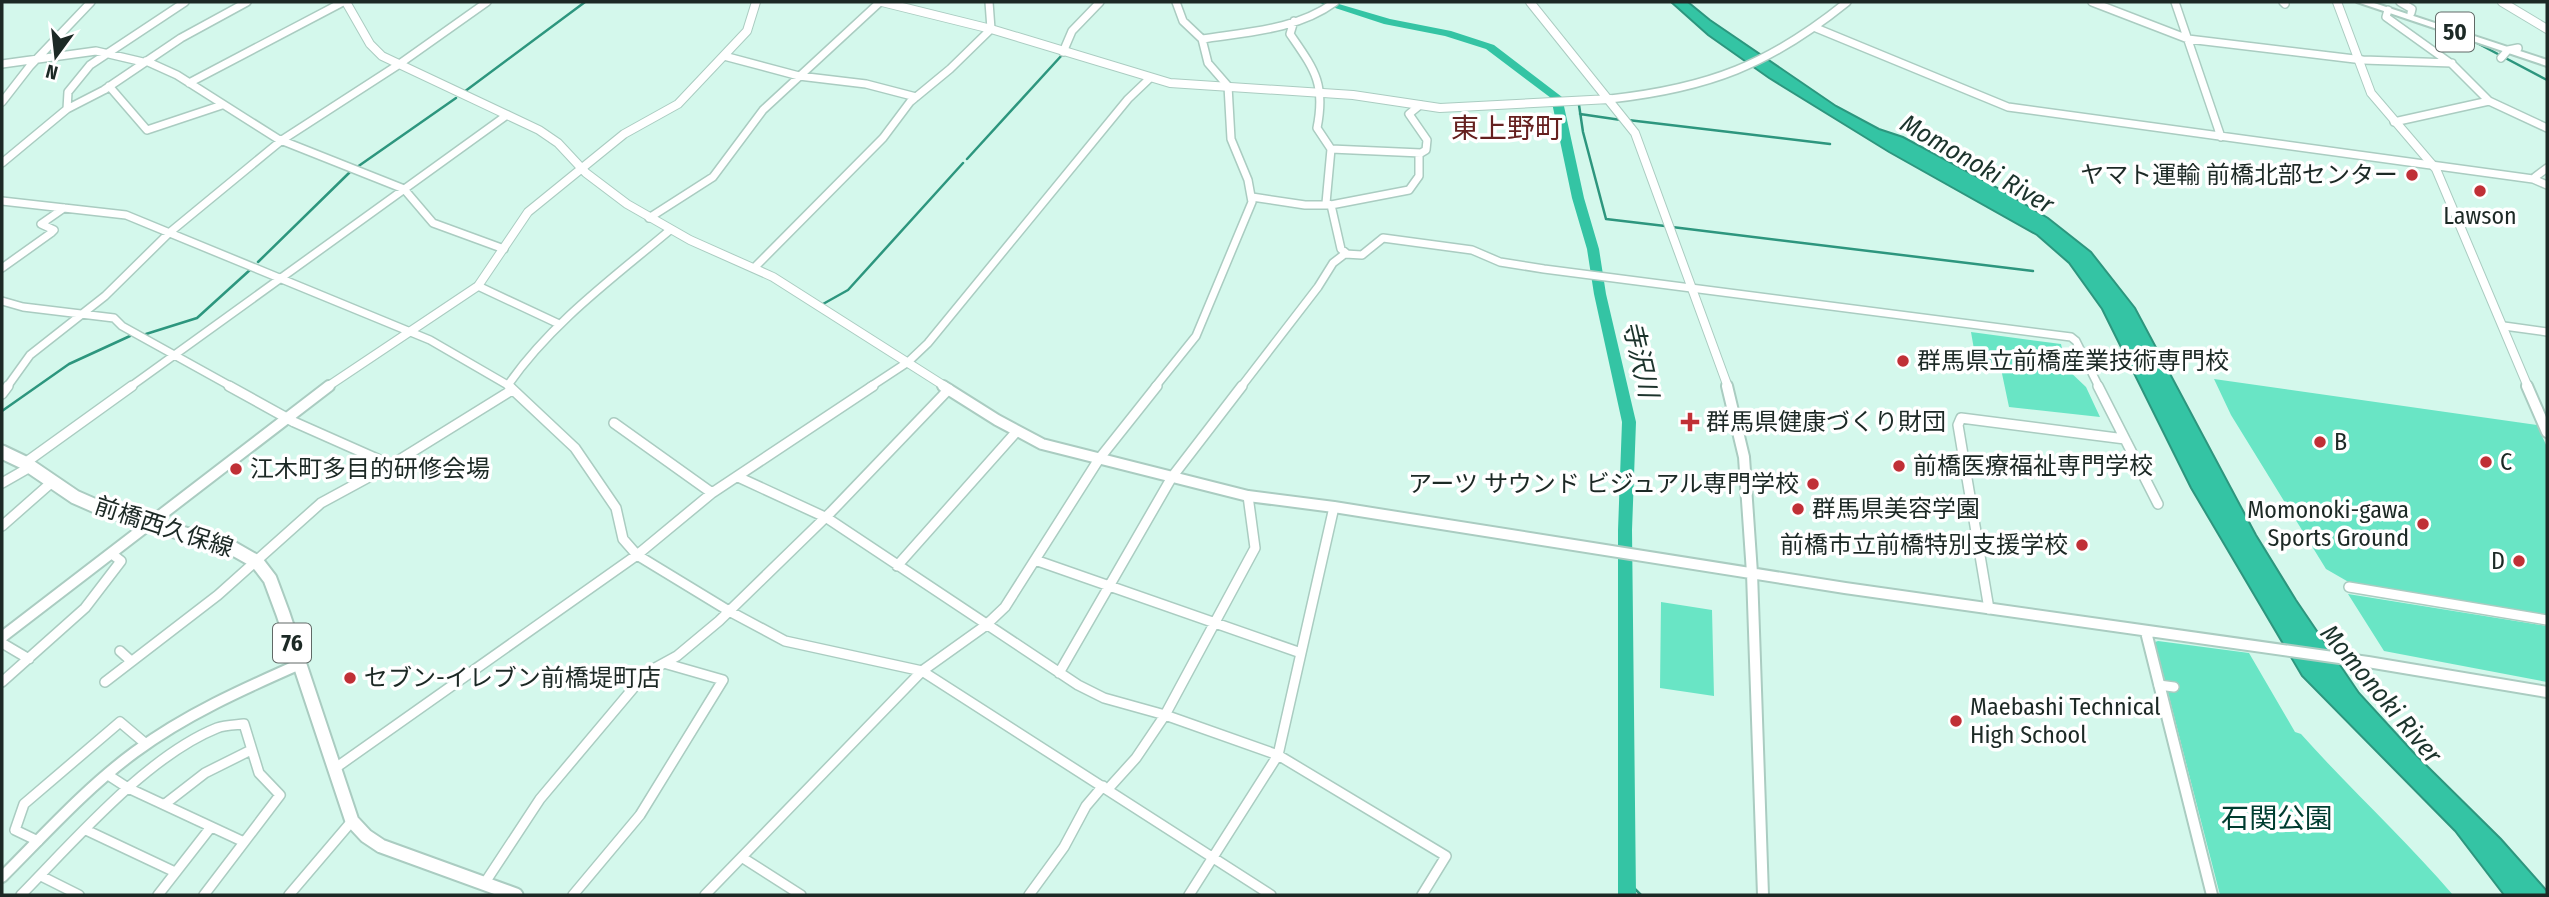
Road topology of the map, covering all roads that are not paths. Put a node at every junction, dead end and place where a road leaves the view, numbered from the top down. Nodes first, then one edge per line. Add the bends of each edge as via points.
1 (91, 2) edge
2 (185, 2) edge
3 (247, 2) edge
4 (344, 2) edge
5 (487, 2) edge
6 (756, 2) edge
7 (881, 2) edge
8 (989, 2) edge
9 (1100, 2) edge
10 (1176, 2) edge
11 (1335, 2) edge
12 (1530, 2) edge
13 (1847, 2) edge
14 (2092, 2) edge
15 (2175, 2) edge
16 (2337, 2) edge
17 (2362, 2) edge
18 (2376, 2) edge
19 (2400, 2) edge
20 (2502, 2) edge
21 (2388, 10) junction
22 (2411, 13) junction
23 (1294, 21) junction
24 (1816, 28) junction
25 (991, 29) junction
26 (2547, 29) edge
27 (1202, 39) junction
28 (2188, 39) junction
29 (1063, 52) junction
30 (2509, 52) junction
31 (111, 54) junction
32 (724, 56) junction
33 (2358, 60) junction
34 (2547, 60) edge
35 (36, 61) junction
36 (145, 61) junction
37 (2452, 63) junction
38 (2, 64) edge
39 (398, 65) junction
40 (799, 76) junction
41 (1149, 79) junction
42 (189, 83) junction
43 (109, 86) junction
44 (1229, 89) junction
45 (1318, 93) junction
46 (916, 97) junction
47 (1610, 99) junction
48 (2489, 101) junction
49 (2, 102) edge
50 (222, 105) junction
51 (1420, 105) junction
52 (67, 109) junction
53 (507, 116) junction
54 (2394, 122) junction
55 (2546, 126) edge
56 (2221, 137) junction
57 (282, 140) junction
58 (1331, 149) junction
59 (1419, 153) junction
60 (2, 163) edge
61 (2434, 166) junction
62 (2547, 168) edge
63 (582, 169) junction
64 (2536, 180) junction
65 (2547, 185) edge
66 (404, 189) junction
67 (1252, 197) junction
68 (2, 201) edge
69 (1331, 205) junction
70 (64, 208) junction
71 (649, 218) junction
72 (670, 230) junction
73 (169, 233) junction
74 (504, 249) junction
75 (1345, 254) junction
76 (2, 268) edge
77 (754, 268) junction
78 (282, 278) junction
79 (478, 286) junction
80 (1694, 288) junction
81 (2, 301) edge
82 (83, 314) junction
83 (559, 324) junction
84 (2504, 326) junction
85 (411, 330) junction
86 (2547, 332) edge
87 (176, 354) junction
88 (908, 362) junction
89 (510, 388) junction
90 (949, 389) junction
91 (2, 394) edge
92 (286, 418) junction
93 (614, 423) dead end
94 (1017, 431) junction
95 (2547, 432) edge
96 (2125, 439) junction
97 (2, 452) edge
98 (1099, 459) junction
99 (28, 465) junction
100 (391, 465) junction
101 (738, 477) junction
102 (1172, 477) junction
103 (52, 482) junction
104 (2, 483) edge
105 (712, 493) junction
106 (1248, 496) junction
107 (2158, 504) dead end
108 (1334, 507) junction
109 (827, 518) junction
110 (148, 525) junction
111 (2, 526) edge
112 (112, 554) junction
113 (637, 555) junction
114 (1035, 559) junction
115 (257, 562) junction
116 (897, 566) junction
117 (1752, 573) junction
118 (1109, 585) junction
119 (2349, 587) dead end
120 (1989, 609) junction
121 (729, 611) junction
122 (2547, 620) edge
123 (1215, 623) junction
124 (985, 626) junction
125 (2146, 632) junction
126 (2, 637) edge
127 (2, 643) edge
128 (120, 651) dead end
129 (1301, 653) junction
130 (29, 659) junction
131 (131, 661) junction
132 (300, 664) junction
133 (667, 664) junction
134 (922, 671) junction
135 (1059, 673) junction
136 (2, 682) edge
137 (105, 682) dead end
138 (2160, 685) junction
139 (2174, 687) dead end
140 (2547, 692) edge
141 (1165, 715) junction
142 (146, 744) junction
143 (251, 750) junction
144 (1278, 755) junction
145 (334, 769) junction
146 (108, 775) junction
147 (128, 788) junction
148 (1105, 788) junction
149 (165, 804) junction
150 (352, 821) junction
151 (211, 827) junction
152 (86, 830) junction
153 (38, 841) junction
154 (244, 842) junction
155 (743, 858) junction
156 (1213, 858) junction
157 (175, 872) junction
158 (41, 876) junction
159 (2, 877) edge
160 (488, 889) edge
161 (21, 895) edge
162 (79, 895) edge
163 (158, 895) edge
164 (204, 895) edge
165 (289, 895) edge
166 (516, 895) edge
167 (573, 895) edge
168 (705, 895) edge
169 (799, 895) edge
170 (1029, 895) edge
171 (1188, 895) edge
172 (1271, 895) edge
173 (1422, 895) edge
174 (1765, 895) edge
175 (2212, 895) edge

1 - 35 street
2 - 31 street
3 - 36 street
4 - 39 street via 373,48
4 - 42 street
5 - 39 street
6 - 32 street via 747,31
7 - 25 street
7 - 40 street
8 - 25 street
9 - 29 street via 1068,34
10 - 27 street via 1183,20
11 - 23 street via 1324,12
12 - 47 street
13 - 24 street
14 - 28 street
15 - 28 street
16 - 33 street
17 - 21 highway, 50
18 - 22 highway, 50
19 - 22 street via 2412,9
20 - 26 street
21 - 30 highway, 50
21 - 37 street via 2387,18
22 - 30 highway, 50
23 - 27 street
23 - 45 street via 1290,34 1313,65
24 - 47 street via 1782,50 1692,87
24 - 56 street via 2008,107
25 - 29 street
25 - 46 street
27 - 44 street via 1208,63
28 - 33 street
28 - 56 street
29 - 41 street
30 - 34 highway, 50
31 - 35 street via 96,51
31 - 36 street
31 - 52 street via 80,76 68,92
32 - 40 street
32 - 63 street via 674,107 624,134
33 - 37 street
33 - 54 street via 2371,93
35 - 38 street
35 - 49 street
36 - 42 street
36 - 43 street
37 - 48 street
39 - 53 street
39 - 57 street
40 - 46 street via 866,84
40 - 71 street via 754,120 713,177
41 - 44 street
41 - 88 street
42 - 50 street
43 - 50 street via 147,130
43 - 52 street
44 - 45 street
44 - 67 street via 1232,145
45 - 51 street
45 - 58 street via 1321,114 1317,128
46 - 77 street via 883,138
47 - 51 street via 1451,108
47 - 80 street via 1642,147
48 - 54 street
48 - 55 street
50 - 57 street
51 - 59 street via 1409,114 1427,136 1429,144
52 - 60 street
53 - 63 street via 545,133
53 - 66 street
54 - 61 street
56 - 61 street
57 - 66 street
57 - 73 street
58 - 59 street
58 - 69 street via 1326,203
59 - 69 street via 1419,176 1409,190
61 - 64 street
61 - 84 street
62 - 64 street
63 - 71 street
63 - 74 street via 528,212
64 - 65 street
66 - 74 street via 430,222
66 - 78 street
67 - 69 street
67 - 98 street via 1196,336
68 - 70 street
69 - 75 street
70 - 73 street via 122,214
70 - 76 street via 41,224 54,230 51,233
71 - 72 street
72 - 77 street
72 - 83 street
73 - 78 street
73 - 82 street
74 - 79 street
75 - 80 street via 1362,255 1383,238 1472,250 1500,262
75 - 102 street via 1333,263
77 - 88 street
78 - 85 street
78 - 87 street
79 - 83 street
79 - 85 street
80 - 96 street via 2071,337
80 - 117 street via 1739,426
81 - 82 street
82 - 87 street via 114,318
82 - 91 street via 30,355
83 - 89 street via 527,358
84 - 86 street
84 - 95 street
85 - 89 street
85 - 92 street
87 - 92 street
87 - 99 street
88 - 90 street
88 - 101 street
89 - 100 street
89 - 113 street via 575,448 616,508 623,539
90 - 94 street
90 - 109 street
92 - 100 street
92 - 110 street
93 - 105 street
94 - 98 street via 1042,444
94 - 116 street
96 - 107 street
96 - 120 street via 1961,418 1958,425
97 - 99 main road, 前橋西久保線
98 - 102 street
98 - 114 street
99 - 103 main road, 前橋西久保線
99 - 104 street
100 - 115 street via 320,503
101 - 105 street
101 - 109 street
102 - 106 street
102 - 118 street
103 - 110 main road, 前橋西久保線 via 88,502
103 - 111 street
105 - 113 street
106 - 108 street
106 - 123 street via 1255,548
108 - 117 street
108 - 129 street
109 - 116 street
109 - 121 street
110 - 112 street
110 - 115 main road, 前橋西久保線 via 234,549
112 - 126 street
112 - 130 street via 121,561 103,586
113 - 121 street
113 - 145 street
114 - 118 street
114 - 124 street via 1005,607
115 - 131 street
115 - 132 main road, 前橋西久保線 / 76 via 270,579
116 - 124 street
117 - 120 street
117 - 174 street
118 - 123 street
118 - 135 street
119 - 122 street
120 - 125 street
121 - 133 street
121 - 134 street via 785,641
123 - 129 street
123 - 141 street
124 - 134 street
124 - 135 street
125 - 138 street
125 - 140 street via 2358,660
127 - 130 street
128 - 131 street
129 - 144 street
130 - 136 street
131 - 137 street
132 - 142 street via 221,700
132 - 145 main road, 前橋西久保線 / 76
133 - 160 street via 646,673 540,799
133 - 167 street via 723,680 640,815
134 - 148 street
134 - 155 street
135 - 141 street via 1104,698
138 - 139 street
138 - 175 street
141 - 144 street
141 - 148 street via 1136,758
142 - 146 street
142 - 153 street via 120,722 23,804 15,830
143 - 147 street via 244,724 232,722 161,761
143 - 149 street via 205,773
143 - 154 street via 259,773 280,796
144 - 156 street
144 - 173 street via 1446,856
145 - 150 main road, 前橋西久保線 / 76
146 - 147 street
146 - 153 street
147 - 149 street
147 - 152 street
148 - 156 street
148 - 170 street via 1086,806 1064,847
149 - 151 street
150 - 160 main road, 前橋西久保線 / 76 via 381,846
150 - 165 street
151 - 154 street
151 - 157 street
152 - 157 street
152 - 158 street
153 - 159 street
154 - 164 street
155 - 168 street
155 - 169 street
156 - 171 street
156 - 172 street
157 - 163 street
158 - 161 street
158 - 162 street
160 - 166 main road, 前橋西久保線 / 76

